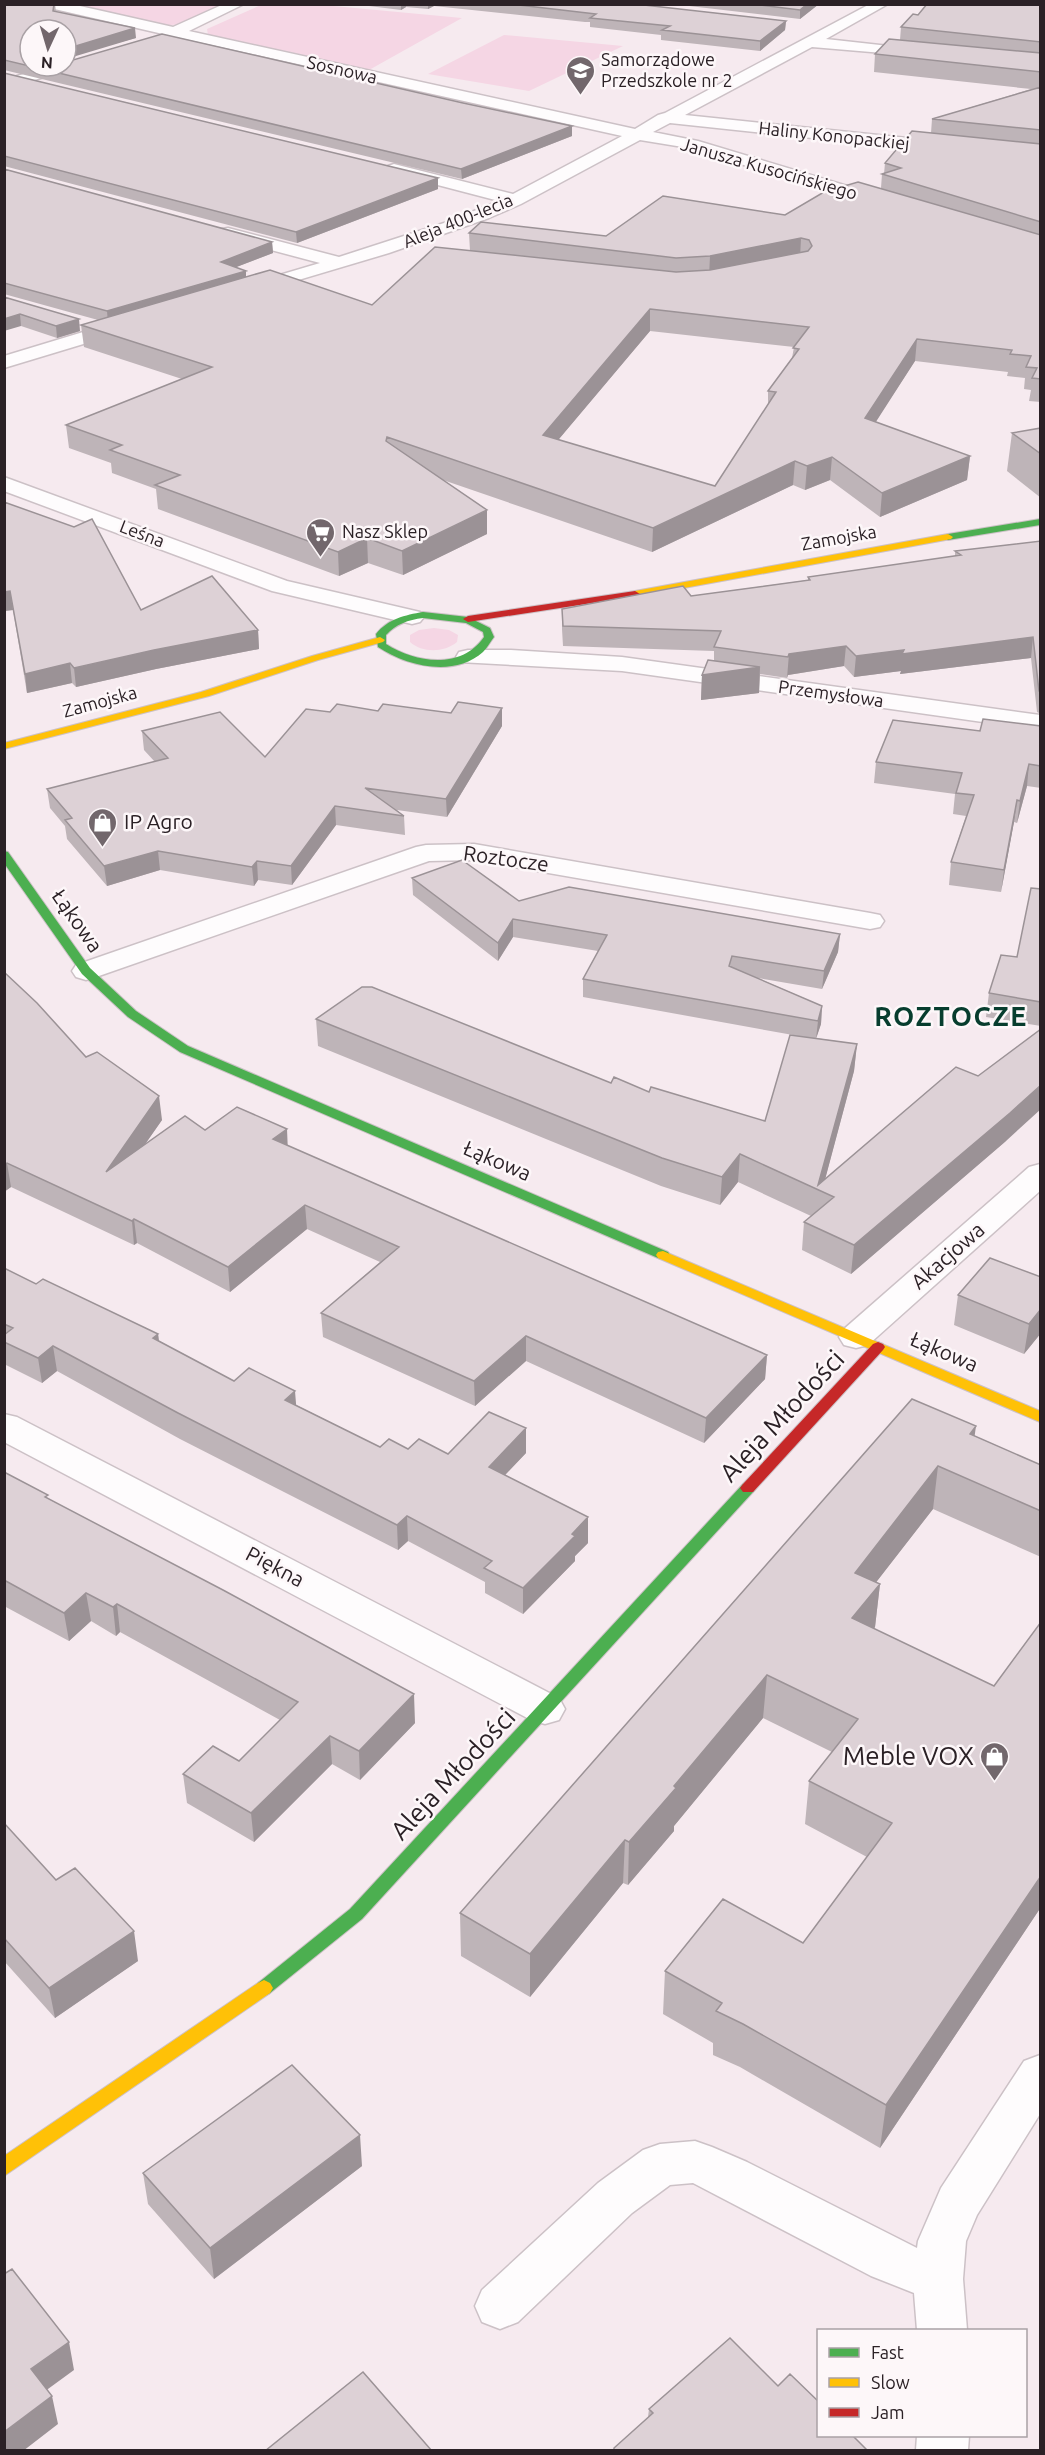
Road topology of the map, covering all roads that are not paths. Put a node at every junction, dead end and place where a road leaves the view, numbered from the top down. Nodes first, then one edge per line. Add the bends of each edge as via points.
1 (50, 4) edge
2 (237, 4) edge
3 (881, 4) edge
4 (175, 33) junction
5 (811, 34) junction
6 (142, 43) edge
7 (937, 55) edge
8 (4, 75) edge
9 (25, 78) edge
10 (22, 79) junction
11 (4, 85) edge
12 (56, 88) edge
13 (664, 118) junction
14 (635, 134) junction
15 (957, 149) edge
16 (375, 165) edge
17 (515, 200) junction
18 (894, 206) edge
19 (208, 227) edge
20 (386, 249) junction
21 (420, 257) edge
22 (339, 263) junction
23 (230, 295) edge
24 (74, 321) edge
25 (141, 321) edge
26 (107, 331) junction
27 (4, 362) edge
28 (4, 483) edge
29 (1041, 522) edge
30 (280, 586) junction
31 (644, 593) junction
32 (412, 617) junction
33 (468, 620) junction
34 (545, 622) dead end
35 (492, 635) junction
36 (381, 637) junction
37 (468, 657) junction
38 (405, 659) junction
39 (380, 660) dead end
40 (622, 664) junction
41 (309, 675) dead end
42 (205, 694) junction
43 (1041, 723) edge
44 (4, 746) edge
45 (4, 854) edge
46 (870, 921) dead end
47 (86, 971) junction
48 (1041, 1174) edge
49 (867, 1342) junction
50 (1041, 1417) edge
51 (4, 1426) edge
52 (544, 1710) junction
53 (1041, 2075) edge
54 (4, 2167) edge
55 (938, 2279) junction
56 (500, 2306) dead end
57 (942, 2329) edge

1 - 4 street, Sosnowa
2 - 4 street
3 - 5 street, Aleja 400-lecia via 833,29
4 - 6 street
4 - 14 street, Sosnowa
5 - 7 street
5 - 13 street, Aleja 400-lecia
8 - 10 street
9 - 10 street
10 - 11 street
10 - 12 street
13 - 14 street, Aleja 400-lecia
13 - 15 street, Haliny Konopackiej
14 - 17 street, Aleja 400-lecia
14 - 18 street, Janusza Kusocińskiego via 692,144
16 - 17 street
17 - 20 street, Aleja 400-lecia via 442,231
19 - 22 street
20 - 21 street
20 - 22 street, Aleja 400-lecia
22 - 23 street, Aleja 400-lecia
24 - 26 street
25 - 26 street
26 - 27 street
28 - 30 street, Leśna
29 - 31 street, Zamojska
30 - 32 street, Leśna
30 - 36 street, Leśna
31 - 33 street, Zamojska
31 - 34 street, Zamojska
32 - 33 street via 447,615
32 - 36 street, Zamojska via 389,626
33 - 35 street
35 - 37 street via 485,646
35 - 40 street, Przemysłowa
36 - 38 street via 385,649
36 - 42 street, Zamojska
37 - 38 street via 442,662
37 - 40 street, Przemysłowa
38 - 39 street
40 - 43 street, Przemysłowa
41 - 42 street, Zamojska
42 - 44 street, Zamojska
45 - 47 street, Łąkowa
46 - 47 street, Roztocze via 474,852 426,853
47 - 49 street, Łąkowa via 153,1030 218,1065
48 - 49 street, Akacjowa
49 - 50 street, Łąkowa
49 - 52 street, Aleja Młodości
51 - 52 street, Piękna
52 - 54 street, Aleja Młodości via 356,1914 332,1935 273,1982
53 - 55 street via 958,2203 942,2241
55 - 56 street via 888,2260 695,2162 660,2165 615,2198
55 - 57 street

